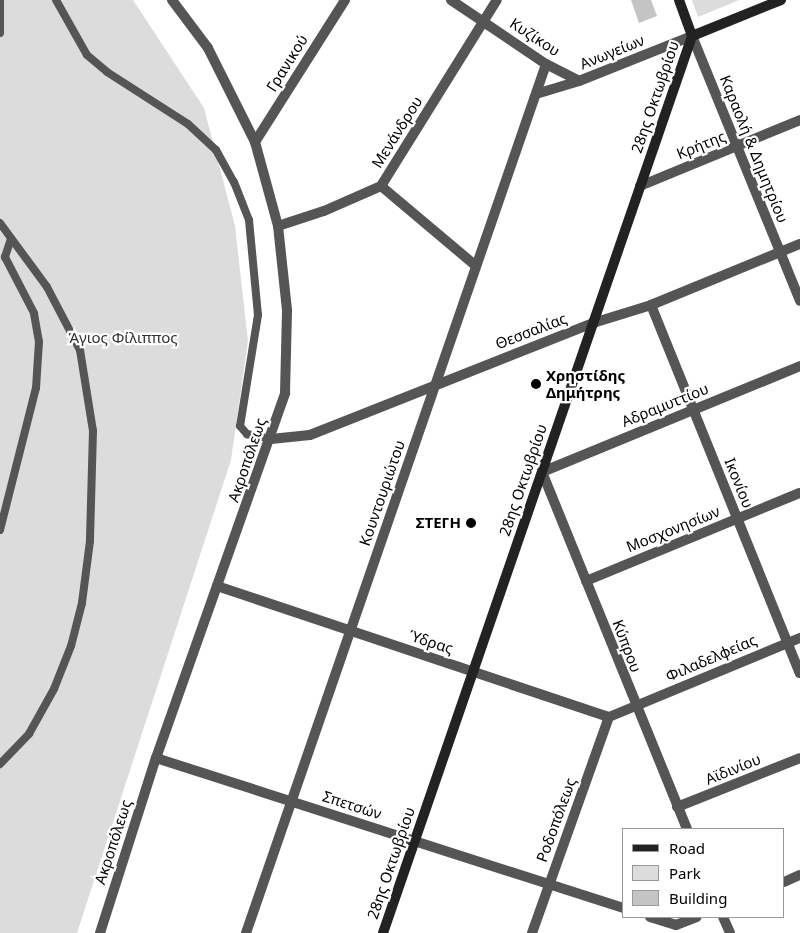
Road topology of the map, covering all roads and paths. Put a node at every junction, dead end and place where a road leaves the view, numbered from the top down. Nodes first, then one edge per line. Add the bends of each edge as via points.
1 (0, 0) edge
2 (56, 0) edge
3 (172, 0) edge
4 (345, 0) edge
5 (451, 0) edge
6 (497, 0) edge
7 (679, 0) edge
8 (781, 0) edge
9 (484, 22) junction
10 (0, 33) edge
11 (692, 36) junction
12 (546, 64) junction
13 (579, 81) junction
14 (536, 94) junction
15 (800, 120) edge
16 (255, 142) junction
17 (736, 147) junction
18 (381, 186) junction
19 (640, 186) junction
20 (0, 223) edge
21 (278, 226) junction
22 (11, 239) junction
23 (800, 244) edge
24 (780, 252) junction
25 (476, 266) junction
26 (800, 301) edge
27 (651, 305) junction
28 (593, 323) junction
29 (800, 366) edge
30 (436, 384) junction
31 (693, 410) junction
32 (271, 439) junction
33 (542, 472) junction
34 (800, 493) edge
35 (738, 519) junction
36 (0, 530) edge
37 (586, 581) junction
38 (217, 586) junction
39 (350, 630) junction
40 (800, 638) edge
41 (788, 643) junction
42 (473, 671) junction
43 (800, 673) edge
44 (634, 706) junction
45 (609, 717) junction
46 (156, 758) junction
47 (800, 758) edge
48 (0, 764) edge
49 (291, 802) junction
50 (677, 807) junction
51 (687, 828) edge
52 (414, 841) junction
53 (800, 875) edge
54 (785, 882) edge
55 (549, 884) junction
56 (622, 907) edge
57 (652, 918) edge
58 (695, 918) edge
59 (724, 918) edge
60 (675, 929) edge
61 (100, 933) edge
62 (246, 933) edge
63 (383, 933) edge
64 (532, 933) edge
65 (730, 933) edge

1 - 10 lane
2 - 32 lane via 87,55 106,72 188,124 216,150 234,182 249,220 258,315 240,426 247,434
3 - 16 street, Ακροπόλεως via 208,48
4 - 16 street, Γρανικού
5 - 9 street, Κυζίκου
6 - 9 street, Μενάνδρου
7 - 11 main road
8 - 11 main road, Ανωγείων
9 - 12 street, Κυζίκου
9 - 18 street, Μενάνδρου
11 - 13 street, Ανωγείων
11 - 17 street, Καραολή & Δημητρίου
11 - 19 main road, 28ης Οκτωβρίου
12 - 13 street, Κυζίκου
12 - 14 street, Κουντουριώτου
13 - 14 street, Ανωγείων
14 - 25 street, Κουντουριώτου
15 - 17 street, Κρήτης
16 - 21 street, Ακροπόλεως
17 - 19 street, Κρήτης
17 - 24 street, Καραολή & Δημητρίου
18 - 21 street, Μενάνδρου via 324,211
18 - 25 street
19 - 28 main road, 28ης Οκτωβρίου
20 - 22 lane
21 - 32 street, Ακροπόλεως via 287,310 285,393
22 - 36 lane via 5,257 34,313 39,342 36,388
22 - 48 lane via 47,287 80,350 93,431 90,541 82,603 71,646 54,690 29,734
23 - 24 street, Θεσσαλίας
24 - 26 street, Καραολή & Δημητρίου
24 - 27 street, Θεσσαλίας
25 - 30 street, Κουντουριώτου
27 - 28 street, Θεσσαλίας
27 - 31 street, Ικονίου
28 - 30 street, Θεσσαλίας
28 - 33 main road, 28ης Οκτωβρίου
29 - 31 street, Αδραμυττίου
30 - 32 street, Θεσσαλίας via 310,435
30 - 39 street, Κουντουριώτου
31 - 33 street, Αδραμυττίου
31 - 35 street, Ικονίου
32 - 38 street, Ακροπόλεως
33 - 37 street, Κύπρου
33 - 42 main road, 28ης Οκτωβρίου
34 - 35 street, Μοσχονησίων
35 - 37 street, Μοσχονησίων
35 - 41 street, Ικονίου
37 - 44 street, Κύπρου
38 - 39 street, Ύδρας
38 - 46 street, Ακροπόλεως
39 - 42 street, Ύδρας
39 - 49 street, Κουντουριώτου
40 - 41 street, Φιλαδελφείας
41 - 43 street, Ικονίου
41 - 44 street, Φιλαδελφείας
42 - 45 street, Ύδρας
42 - 52 main road, 28ης Οκτωβρίου
44 - 45 street
44 - 50 street, Κύπρου
45 - 55 street, Ροδοπόλεως
46 - 49 street, Σπετσών
46 - 61 street, Ακροπόλεως
47 - 50 street, Αϊδινίου
49 - 52 street, Σπετσών
49 - 62 street, Κουντουριώτου
50 - 51 street, Κύπρου
52 - 55 street, Σπετσών
52 - 63 main road, 28ης Οκτωβρίου
53 - 54 street
55 - 56 street, Σπετσών
55 - 64 street, Ροδοπόλεως
57 - 60 street
58 - 60 street
59 - 65 street

